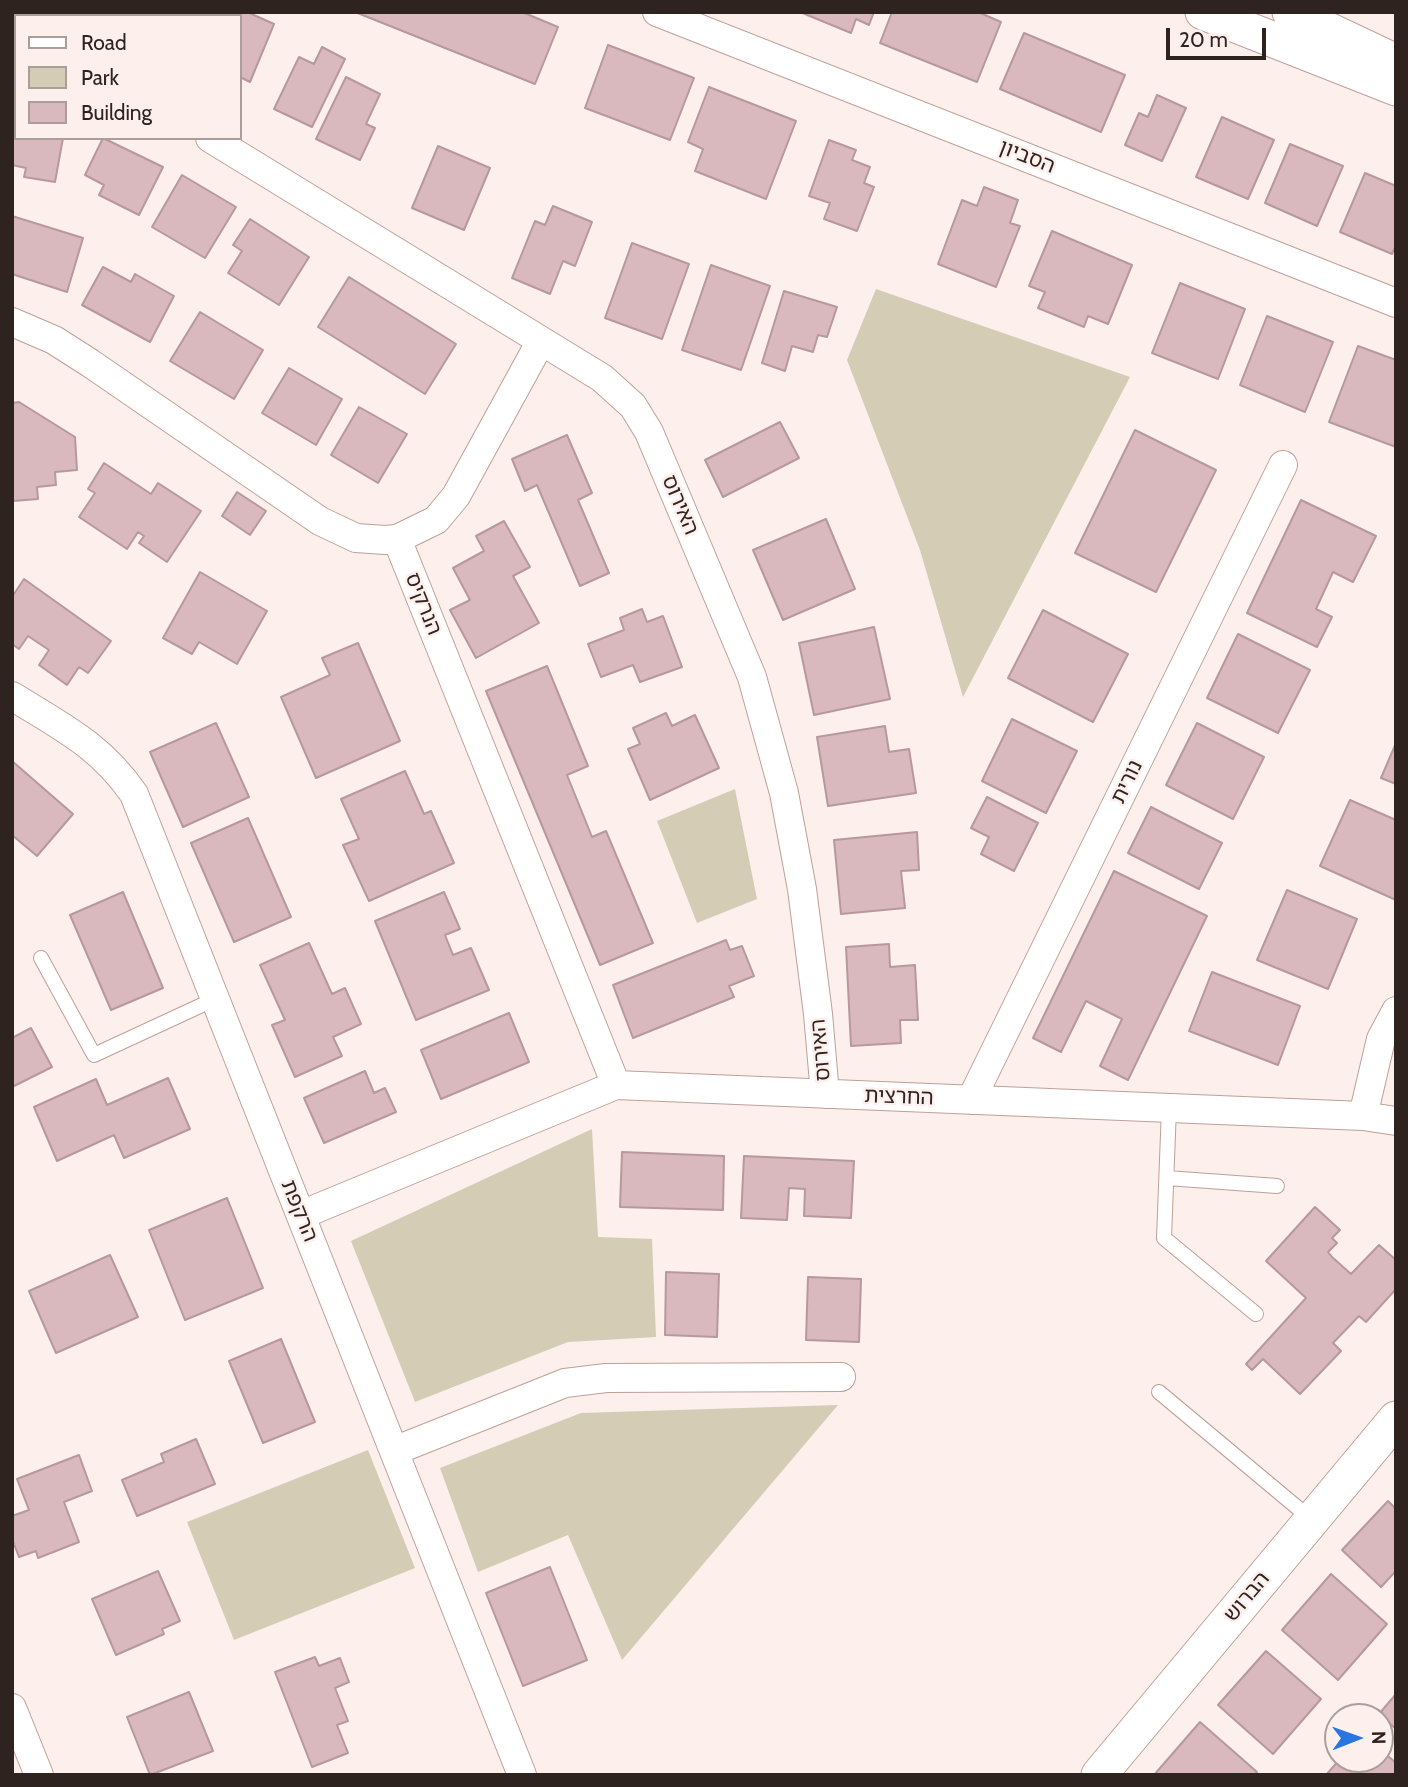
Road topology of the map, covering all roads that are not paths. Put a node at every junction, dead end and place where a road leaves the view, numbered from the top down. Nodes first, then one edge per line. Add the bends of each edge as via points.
1 (657, 12) edge
2 (1203, 12) edge
3 (1290, 12) edge
4 (1396, 62) edge
5 (1396, 88) edge
6 (213, 140) edge
7 (1396, 303) edge
8 (12, 322) edge
9 (541, 341) junction
10 (1283, 465) dead end
11 (397, 539) junction
12 (12, 696) edge
13 (41, 958) dead end
14 (215, 999) junction
15 (1396, 1011) edge
16 (616, 1085) junction
17 (825, 1094) junction
18 (971, 1100) junction
19 (1169, 1108) junction
20 (1363, 1116) junction
21 (1396, 1121) edge
22 (1167, 1178) junction
23 (1277, 1186) dead end
24 (301, 1215) junction
25 (1256, 1314) dead end
26 (841, 1377) dead end
27 (1159, 1392) dead end
28 (1396, 1419) edge
29 (394, 1451) junction
30 (1312, 1519) junction
31 (12, 1708) edge
32 (39, 1775) edge
33 (522, 1775) edge
34 (1099, 1775) edge

1 - 7 street, הסביון
2 - 5 street
3 - 4 street
6 - 9 street, האירוס
8 - 11 street via 54,340 90,363 320,521 356,538
9 - 11 street via 456,496 436,520
9 - 17 street, האירוס via 602,378 633,406 649,432 752,677 784,793 802,889
10 - 18 street, נורית
11 - 16 street, הנרקיס
12 - 14 street, הרקפת via 93,746 134,794
13 - 14 lane via 94,1055
14 - 24 street, הרקפת
15 - 20 street via 1381,1039
16 - 17 street, החרצית
16 - 24 street, החרצית
17 - 18 street, החרצית
18 - 19 street, החרצית
19 - 20 street, החרצית
19 - 22 lane
20 - 21 street, החרצית
22 - 23 lane
22 - 25 lane via 1164,1238
24 - 29 street, הרקפת
26 - 29 street via 606,1378 565,1383
27 - 30 lane
28 - 30 street, הברוש
29 - 33 street, הרקפת
30 - 34 street, הברוש
31 - 32 street

